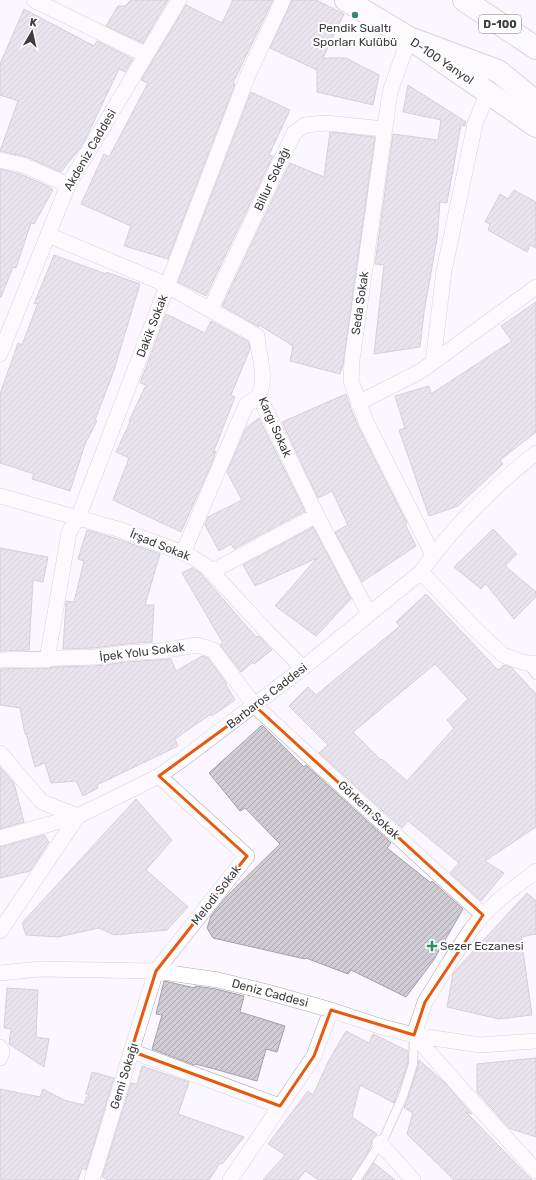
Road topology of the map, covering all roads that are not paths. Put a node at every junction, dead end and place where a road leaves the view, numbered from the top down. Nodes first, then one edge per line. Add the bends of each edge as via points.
1 (34, 0) edge
2 (179, 0) edge
3 (283, 0) edge
4 (346, 0) edge
5 (464, 0) edge
6 (409, 38) junction
7 (536, 48) edge
8 (146, 55) junction
9 (492, 94) junction
10 (536, 102) edge
11 (536, 126) edge
12 (384, 129) junction
13 (0, 160) edge
14 (68, 184) junction
15 (48, 235) junction
16 (167, 285) junction
17 (536, 287) edge
18 (210, 310) junction
19 (0, 354) edge
20 (434, 362) junction
21 (259, 396) junction
22 (358, 403) junction
23 (536, 453) edge
24 (0, 496) edge
25 (317, 515) junction
26 (78, 518) junction
27 (183, 553) junction
28 (433, 555) junction
29 (210, 572) junction
30 (421, 572) junction
31 (369, 614) junction
32 (0, 660) edge
33 (47, 660) junction
34 (533, 667) edge
35 (303, 668) junction
36 (255, 706) junction
37 (0, 753) edge
38 (159, 776) junction
39 (78, 816) junction
40 (0, 838) edge
41 (536, 871) edge
42 (483, 915) junction
43 (0, 931) edge
44 (156, 971) junction
45 (0, 973) edge
46 (331, 1010) junction
47 (414, 1035) junction
48 (536, 1041) edge
49 (0, 1046) edge
50 (131, 1051) junction
51 (0, 1058) edge
52 (280, 1106) junction
53 (380, 1143) junction
54 (536, 1171) edge
55 (92, 1180) edge
56 (230, 1180) edge
57 (356, 1180) edge
58 (413, 1180) edge

1 - 8 street
2 - 8 street, Akdeniz Caddesi
3 - 16 street, Dakik Sokak via 248,74
4 - 6 main road, D-100 Yanyol
5 - 7 main road, D-100
6 - 9 main road, D-100 Yanyol
6 - 10 main road via 498,71
6 - 12 street, Seda Sokak via 392,82
8 - 14 street, Akdeniz Caddesi
9 - 11 main road, D-100 Yanyol
9 - 20 street via 484,102 475,124 444,271
12 - 18 street, Billur Sokağı via 326,123 305,125 294,133
12 - 22 street, Seda Sokak via 352,360 351,380
13 - 14 street via 23,165
14 - 15 street, Akdeniz Caddesi
15 - 16 street, Kargı Sokak
15 - 19 street, Akdeniz Caddesi
16 - 18 street, Kargı Sokak
16 - 26 street, Dakik Sokak
17 - 20 street
18 - 21 street, Kargı Sokak via 257,336 263,385
20 - 22 street
21 - 25 street, Kargı Sokak
21 - 27 street via 246,406
22 - 28 street, Seda Sokak
23 - 28 street, Barbaros Caddesi via 492,491
24 - 26 street, İrşad Sokak
25 - 29 street
25 - 31 street, Kargı Sokak
26 - 27 street, İrşad Sokak via 121,530
26 - 33 street, Dakik Sokak via 69,532
27 - 29 street, İrşad Sokak via 200,562
28 - 30 street, Barbaros Caddesi
29 - 35 street, İrşad Sokak
30 - 31 street, Barbaros Caddesi
30 - 34 street via 503,655
31 - 35 street, Barbaros Caddesi
32 - 33 street, İpek Yolu Sokak
33 - 36 street, İpek Yolu Sokak via 160,651 197,645 212,650
35 - 36 street, Barbaros Caddesi
36 - 38 street, Barbaros Caddesi
36 - 42 street, Görkem Sokak
37 - 39 street via 42,802
38 - 39 street, Barbaros Caddesi
38 - 44 street, Melodi Sokak via 247,856
39 - 40 street
39 - 43 street, Barbaros Caddesi
41 - 42 street
42 - 47 street via 453,957 426,1002
44 - 45 street, Deniz Caddesi via 40,969
44 - 46 street, Deniz Caddesi via 218,980
44 - 50 street, Gemi Sokağı
46 - 47 street, Deniz Caddesi
46 - 52 street via 314,1056
47 - 48 street, Deniz Caddesi via 480,1046
47 - 53 lane via 413,1064 403,1096
47 - 54 street
49 - 51 street
50 - 52 street
50 - 55 street, Gemi Sokağı
52 - 56 street
53 - 57 lane
53 - 58 street

